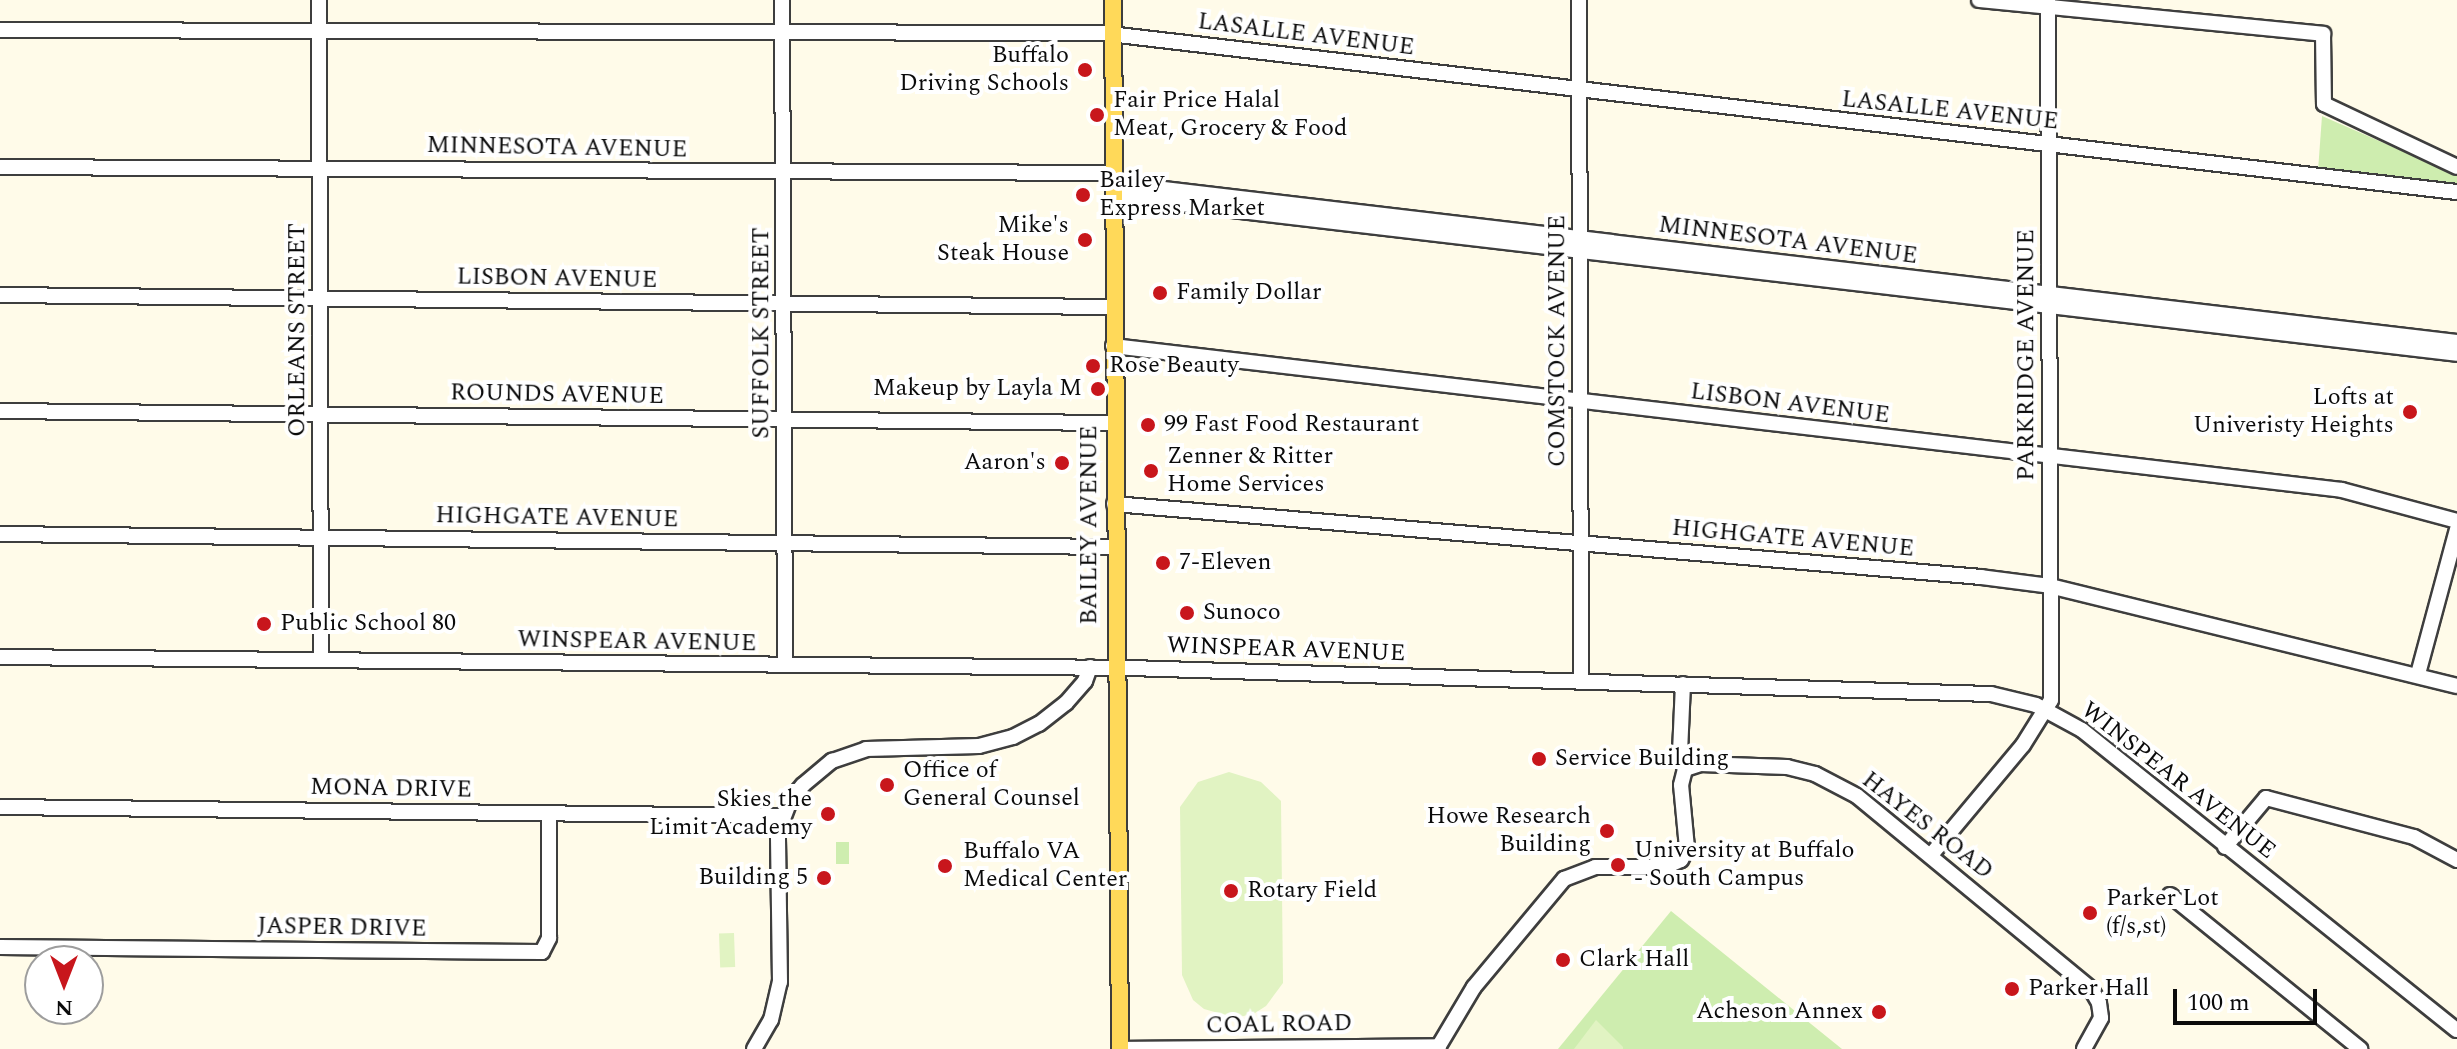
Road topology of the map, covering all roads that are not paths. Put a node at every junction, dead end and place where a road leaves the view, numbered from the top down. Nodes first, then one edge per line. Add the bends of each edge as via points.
1 (319, 0) edge
2 (782, 0) edge
3 (1113, 0) edge
4 (1579, 0) edge
5 (1979, 0) edge
6 (2048, 4) edge
7 (0, 30) edge
8 (319, 31) junction
9 (782, 32) junction
10 (1113, 35) junction
11 (1579, 89) junction
12 (2048, 144) junction
13 (0, 167) edge
14 (2457, 167) edge
15 (319, 168) junction
16 (783, 172) junction
17 (1113, 184) junction
18 (2457, 192) edge
19 (1580, 245) junction
20 (0, 295) edge
21 (320, 298) junction
22 (2050, 301) junction
23 (783, 304) junction
24 (1114, 307) junction
25 (2279, 328) junction
26 (2457, 342) edge
27 (1113, 346) junction
28 (2457, 354) edge
29 (1581, 401) junction
30 (0, 411) edge
31 (321, 414) junction
32 (784, 420) junction
33 (1114, 423) junction
34 (2050, 456) junction
35 (1114, 504) junction
36 (2457, 521) edge
37 (2457, 529) edge
38 (0, 534) edge
39 (320, 538) junction
40 (785, 543) junction
41 (1581, 544) junction
42 (1114, 547) junction
43 (2050, 586) junction
44 (0, 657) edge
45 (321, 660) junction
46 (785, 665) junction
47 (1090, 667) junction
48 (1115, 668) junction
49 (2418, 674) junction
50 (1581, 681) junction
51 (1683, 684) junction
52 (2457, 686) edge
53 (2048, 710) junction
54 (1685, 769) junction
55 (0, 807) edge
56 (549, 813) junction
57 (782, 816) junction
58 (2225, 847) junction
59 (1931, 855) junction
60 (2457, 860) edge
61 (2170, 895) dead end
62 (0, 947) edge
63 (2457, 1030) edge
64 (1438, 1048) edge
65 (754, 1049) edge
66 (1120, 1049) edge
67 (2084, 1049) edge
68 (2360, 1049) edge

1 - 8 street, ORLEANS STREET
2 - 9 street, SUFFOLK STREET
3 - 10 main road, BAILEY AVENUE
4 - 11 street, COMSTOCK AVENUE
5 - 6 street
6 - 12 street, PARKRIDGE AVENUE
6 - 14 street via 2323,34 2324,104
7 - 8 street, LASALLE AVENUE
8 - 9 street, LASALLE AVENUE
8 - 15 street, ORLEANS STREET
9 - 10 street, LASALLE AVENUE
9 - 16 street, SUFFOLK STREET
10 - 11 street, LASALLE AVENUE
10 - 17 main road, BAILEY AVENUE
11 - 12 street, LASALLE AVENUE
11 - 19 street, COMSTOCK AVENUE
12 - 18 street, LASALLE AVENUE
12 - 22 street, PARKRIDGE AVENUE
13 - 15 street, MINNESOTA AVENUE
15 - 16 street, MINNESOTA AVENUE
15 - 21 street, ORLEANS STREET
16 - 17 street, MINNESOTA AVENUE
16 - 23 street, SUFFOLK STREET
17 - 19 street, MINNESOTA AVENUE
17 - 24 main road, BAILEY AVENUE
19 - 22 street, MINNESOTA AVENUE
19 - 29 street, COMSTOCK AVENUE
20 - 21 street, LISBON AVENUE
21 - 23 street, LISBON AVENUE
21 - 31 street, ORLEANS STREET
22 - 25 street, MINNESOTA AVENUE
22 - 34 street, PARKRIDGE AVENUE
23 - 24 street, LISBON AVENUE
23 - 32 street, SUFFOLK STREET
24 - 27 main road, BAILEY AVENUE
25 - 26 street, MINNESOTA AVENUE
25 - 28 street, MINNESOTA AVENUE
27 - 29 street, LISBON AVENUE
27 - 33 main road, BAILEY AVENUE
29 - 34 street, LISBON AVENUE
29 - 41 street, COMSTOCK AVENUE
30 - 31 street, ROUNDS AVENUE
31 - 32 street, ROUNDS AVENUE
31 - 39 street, ORLEANS STREET
32 - 33 street, ROUNDS AVENUE
32 - 40 street, SUFFOLK STREET
33 - 35 main road, BAILEY AVENUE
34 - 36 street, LISBON AVENUE via 2342,490
34 - 43 street, PARKRIDGE AVENUE
35 - 41 street, HIGHGATE AVENUE
35 - 42 main road, BAILEY AVENUE
37 - 49 street
38 - 39 street, HIGHGATE AVENUE
39 - 40 street, HIGHGATE AVENUE
39 - 45 street, ORLEANS STREET
40 - 42 street, HIGHGATE AVENUE
40 - 46 street, SUFFOLK STREET
41 - 43 street, HIGHGATE AVENUE
41 - 50 street, COMSTOCK AVENUE
42 - 48 main road, BAILEY AVENUE
43 - 49 street, HIGHGATE AVENUE
43 - 53 street, PARKRIDGE AVENUE
44 - 45 street, WINSPEAR AVENUE
45 - 46 street, WINSPEAR AVENUE
46 - 47 street, WINSPEAR AVENUE
47 - 48 street, WINSPEAR AVENUE
47 - 57 street via 1077,692 1027,730 979,746 879,747 847,754 811,778
48 - 50 street, WINSPEAR AVENUE
48 - 66 main road, BAILEY AVENUE
49 - 52 street, HIGHGATE AVENUE
50 - 51 street, WINSPEAR AVENUE
51 - 53 street, WINSPEAR AVENUE via 1967,692
51 - 54 street via 1680,754
53 - 58 street, WINSPEAR AVENUE via 2082,730
53 - 59 street
54 - 59 street, HAYES ROAD via 1700,764 1773,765 1815,774 1857,796
54 - 64 street via 1681,785 1687,848 1681,860 1665,867 1595,867 1564,879 1474,987
55 - 56 street, MONA DRIVE
56 - 57 street, MONA DRIVE
56 - 62 street, JASPER DRIVE via 549,938 542,952
57 - 65 street via 776,868 777,1002
58 - 60 street via 2266,798 2414,837
58 - 63 street, WINSPEAR AVENUE
59 - 67 street, HAYES ROAD via 2091,989 2101,1018
61 - 68 street
64 - 66 street, COAL ROAD

